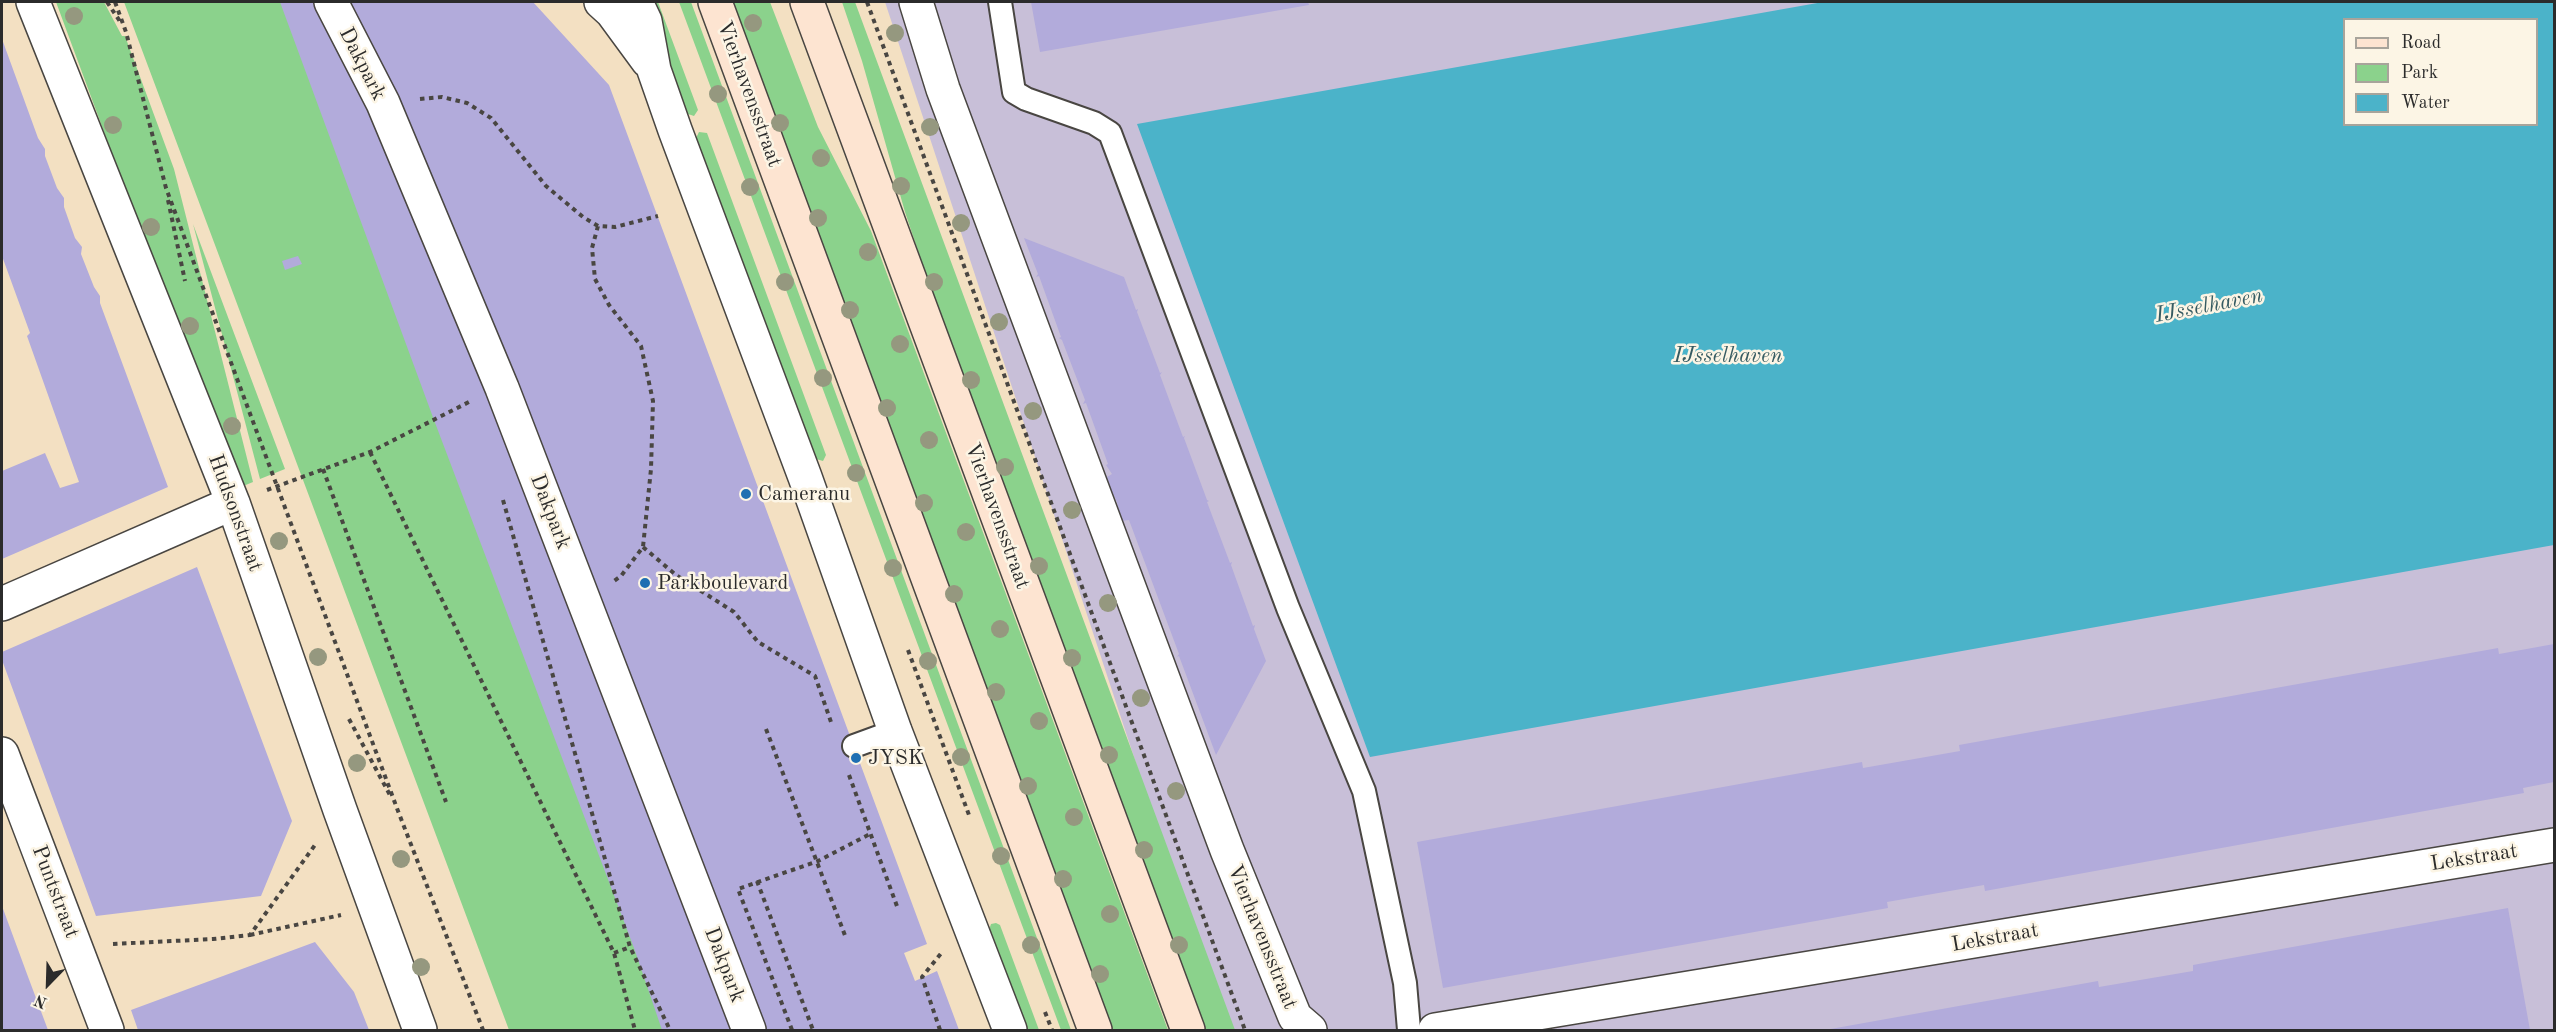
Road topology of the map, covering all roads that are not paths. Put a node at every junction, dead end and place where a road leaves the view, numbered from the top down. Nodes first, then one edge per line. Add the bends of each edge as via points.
1 (33, 2) edge
2 (331, 2) edge
3 (601, 2) edge
4 (636, 2) edge
5 (715, 2) edge
6 (807, 2) edge
7 (916, 2) edge
8 (1000, 2) edge
9 (654, 70) junction
10 (233, 503) junction
11 (2, 604) edge
12 (895, 731) junction
13 (2, 754) edge
14 (850, 756) road end
15 (2554, 845) edge
16 (1306, 1028) edge
17 (107, 1030) edge
18 (420, 1030) edge
19 (749, 1030) edge
20 (1010, 1030) edge
21 (1095, 1030) edge
22 (1188, 1030) edge
23 (1409, 1030) edge
24 (1435, 1030) edge

1 - 10 street, Hudsonstraat
2 - 19 street, Dakpark via 383,103 502,388
3 - 9 street
4 - 9 street via 645,21
5 - 21 main road, Vierhavensstraat
6 - 22 main road, Vierhavensstraat
7 - 16 street, Vierhavensstraat via 943,89 1223,839 1295,1017
8 - 23 lane via 1014,92 1094,123 1110,134 1287,608 1364,791 1404,984
9 - 12 street
10 - 11 street
10 - 18 street, Hudsonstraat
12 - 14 lane
12 - 20 street
13 - 17 street, Puntstraat
15 - 24 street, Lekstraat

